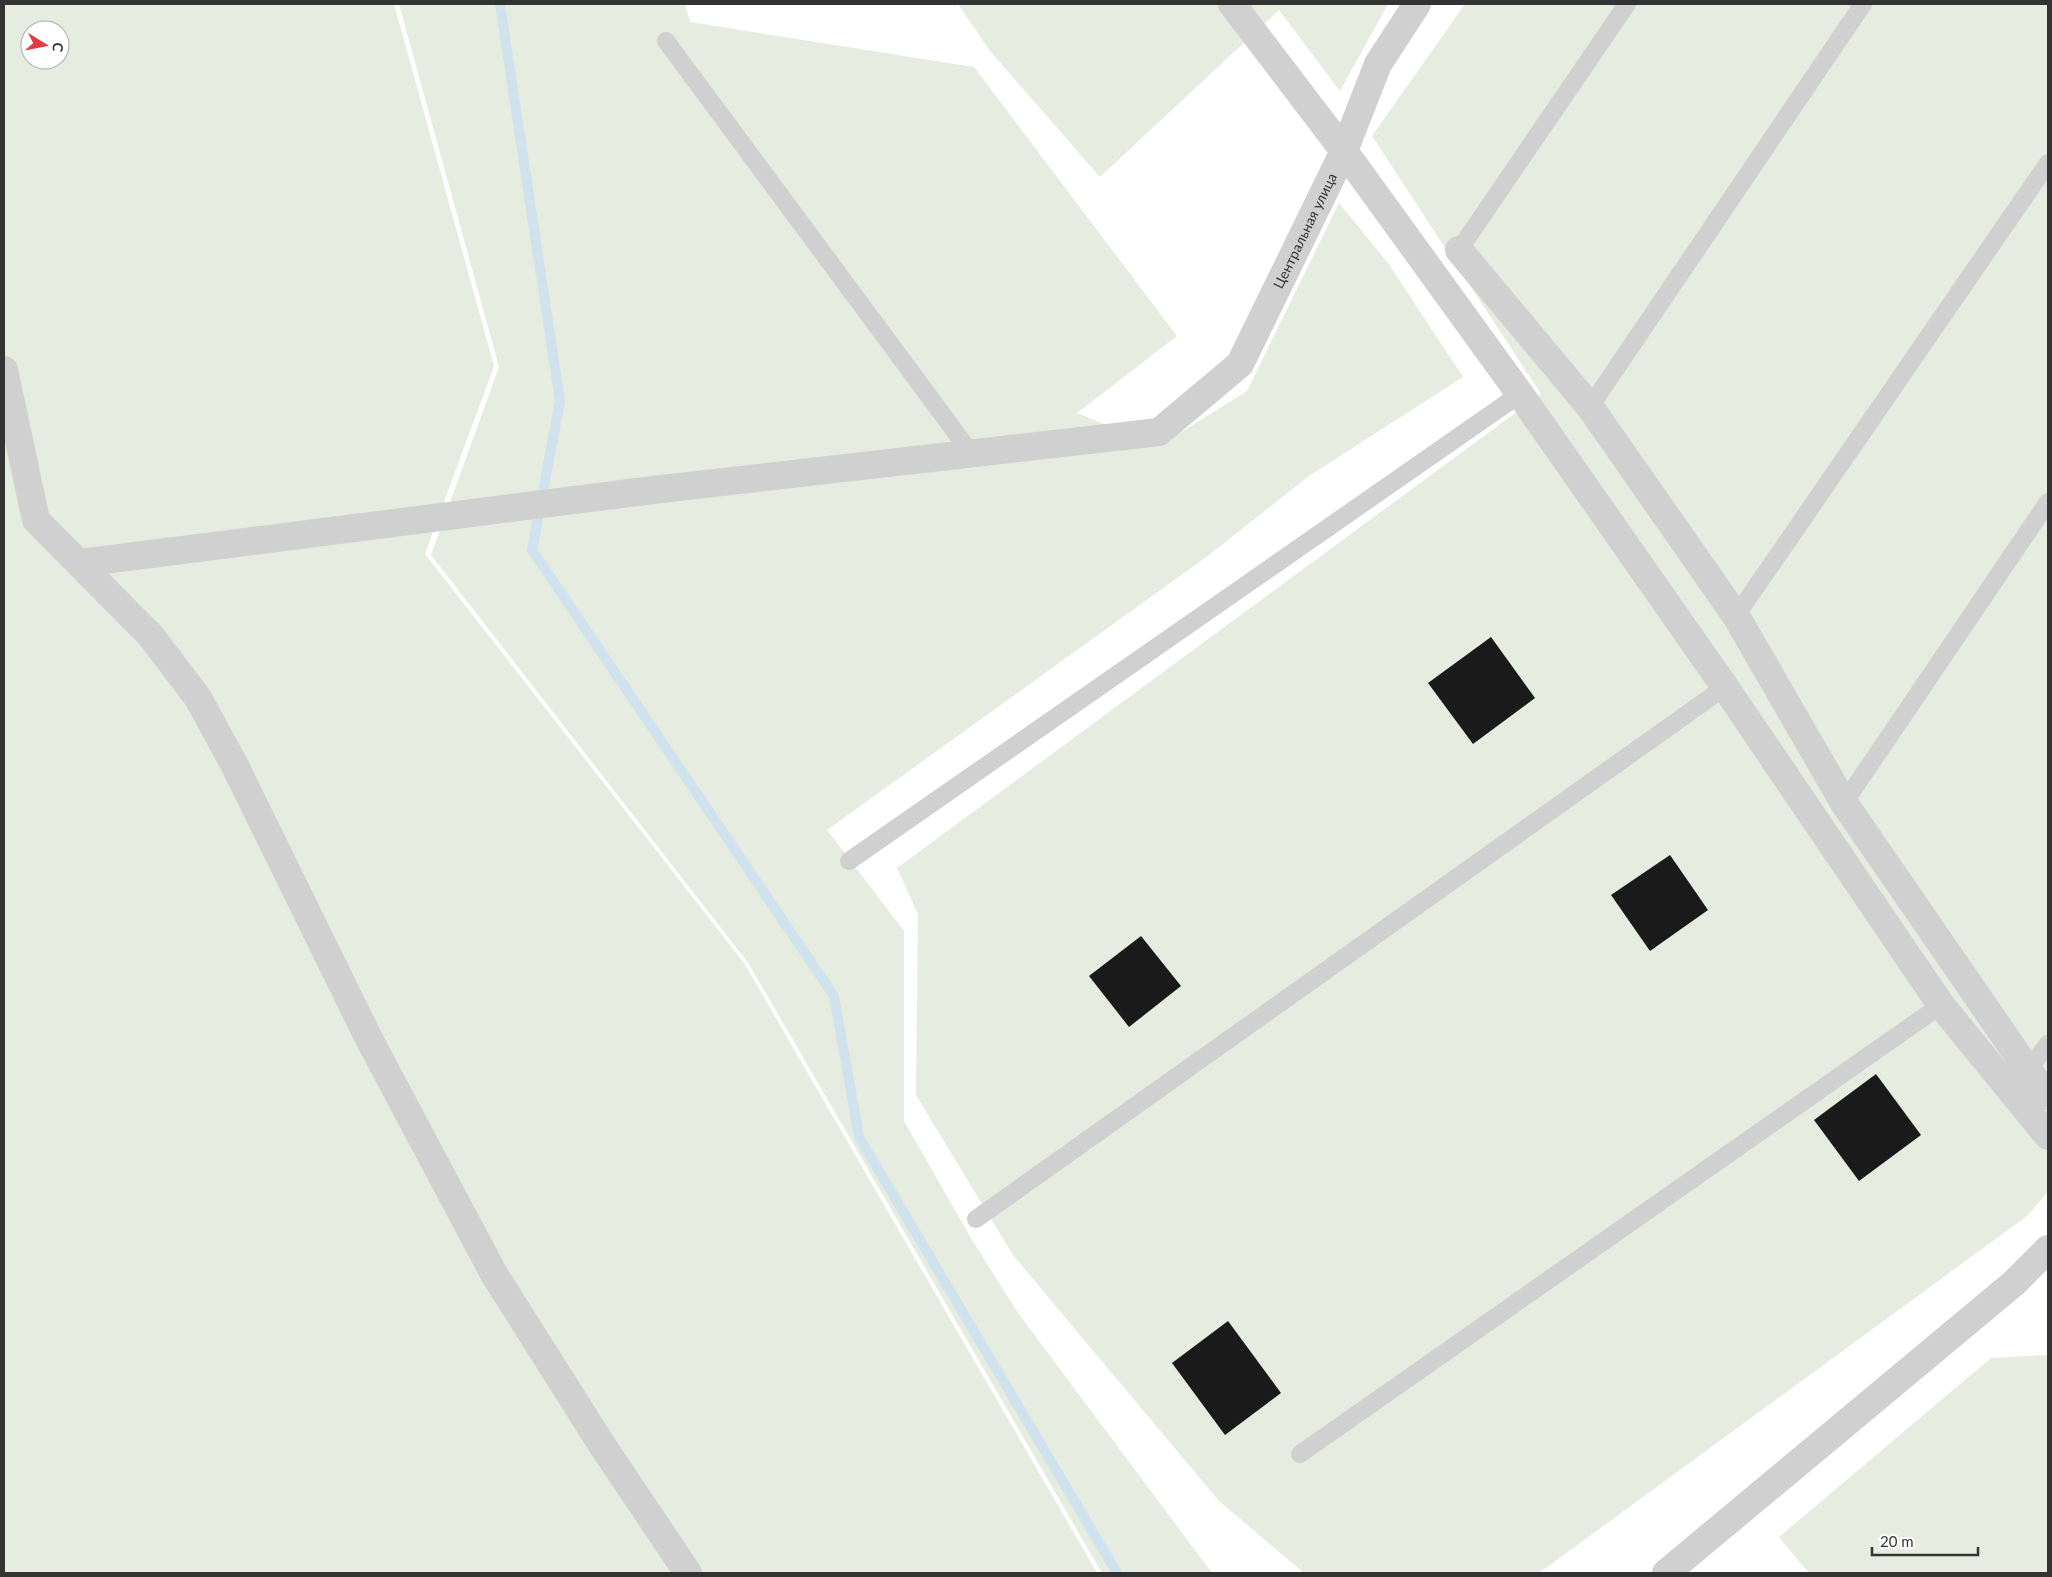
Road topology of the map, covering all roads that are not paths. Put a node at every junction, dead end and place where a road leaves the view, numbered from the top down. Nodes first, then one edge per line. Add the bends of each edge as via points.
1 (1232, 4) edge
2 (1418, 4) edge
3 (1627, 4) edge
4 (1863, 4) edge
5 (666, 40) dead end
6 (1344, 151) junction
7 (2048, 163) edge
8 (1459, 250) joint
9 (4, 370) edge
10 (1520, 394) junction
11 (1590, 407) junction
12 (971, 454) junction
13 (2048, 502) edge
14 (80, 563) junction
15 (1736, 616) junction
16 (1725, 687) junction
17 (1844, 803) junction
18 (849, 861) dead end
19 (1941, 1005) junction
20 (2048, 1044) edge
21 (2028, 1070) junction
22 (2048, 1096) edge
23 (2048, 1136) edge
24 (976, 1219) dead end
25 (2048, 1248) edge
26 (1300, 1454) dead end
27 (688, 1573) edge
28 (1666, 1573) edge

1 - 6 street
2 - 6 street, Центральная улица via 1378,64
3 - 8 lane
4 - 11 lane
5 - 12 lane
6 - 10 street
6 - 12 street, Центральная улица via 1240,364 1158,432
7 - 15 lane
8 - 11 street
9 - 14 street via 36,520
10 - 16 street
10 - 18 lane
11 - 15 street
12 - 14 street via 653,490
13 - 17 lane
14 - 27 street via 151,636 198,698 235,766 369,1039 494,1274
15 - 17 street
16 - 19 street
16 - 24 lane
17 - 21 street
19 - 23 street
19 - 26 lane
20 - 21 lane
21 - 22 street
25 - 28 street via 2006,1289

